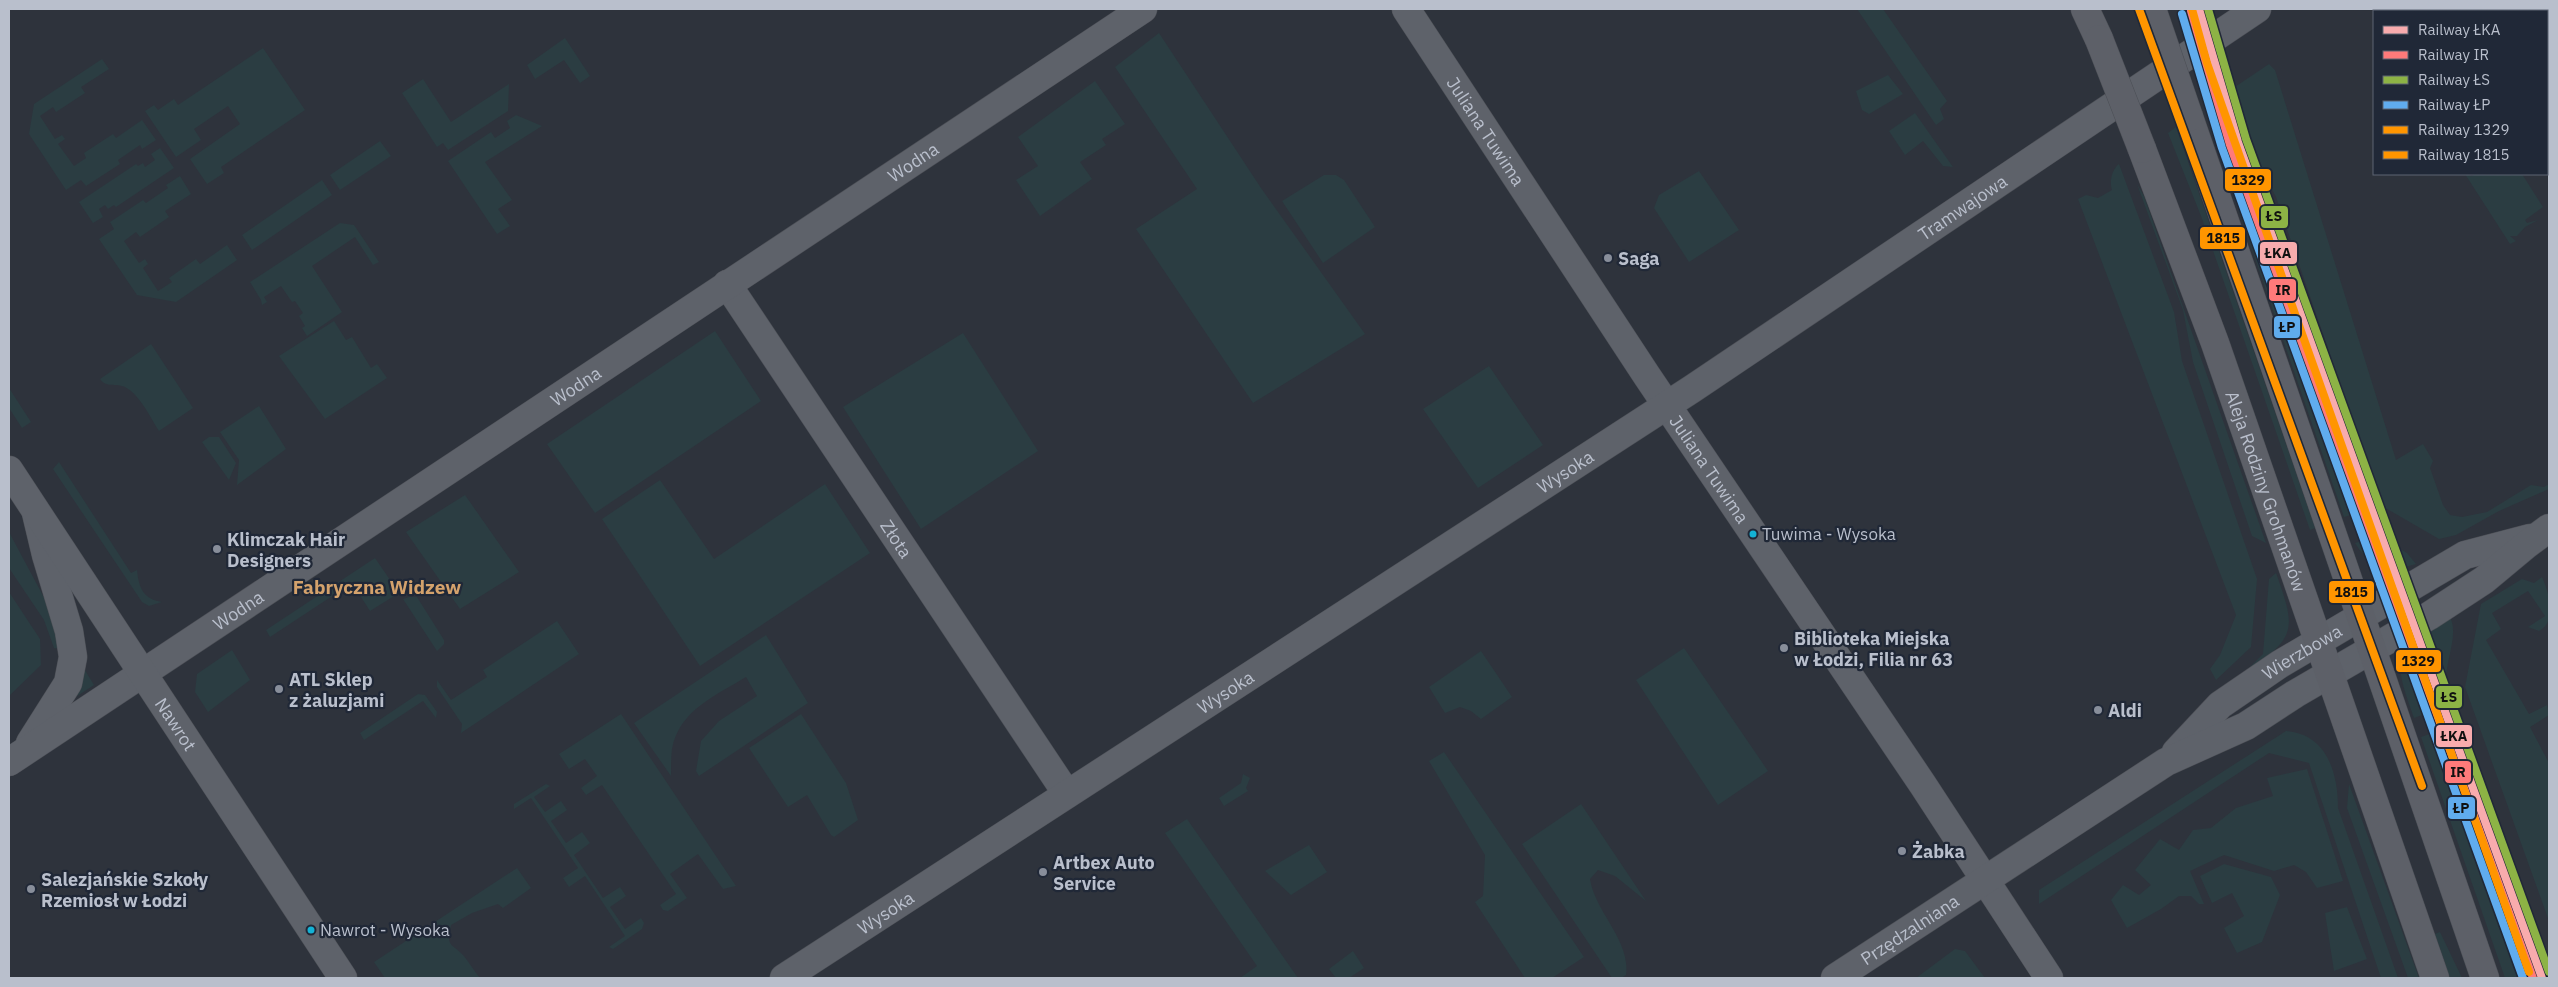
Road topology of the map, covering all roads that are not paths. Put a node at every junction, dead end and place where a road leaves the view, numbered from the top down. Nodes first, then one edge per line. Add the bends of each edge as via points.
1 (1143, 9) edge
2 (1406, 9) edge
3 (2084, 9) edge
4 (2152, 9) edge
5 (2257, 9) edge
6 (727, 284) junction
7 (1666, 405) junction
8 (9, 470) edge
9 (36, 511) junction
10 (2545, 531) edge
11 (2362, 616) junction
12 (2317, 642) junction
13 (2373, 648) junction
14 (143, 673) junction
15 (2328, 675) junction
16 (16, 757) edge
17 (2166, 762) junction
18 (1067, 794) junction
19 (1984, 880) junction
20 (343, 978) edge
21 (784, 978) edge
22 (1835, 978) edge
23 (2049, 978) edge
24 (2435, 978) edge
25 (2485, 978) edge

1 - 6 street, Wodna
2 - 7 street, Juliana Tuwima
3 - 12 main road, Aleja Rodziny Grohmanów, bridge via 2142,148 2215,343
4 - 11 main road, bridge
5 - 7 street, Tramwajowa
6 - 14 street, Wodna
6 - 18 street, Złota
7 - 18 street, Wysoka
7 - 19 street, Juliana Tuwima
8 - 9 street, Nawrot
9 - 14 street, Nawrot
9 - 16 street via 69,631 73,657 68,683
10 - 11 street, Wierzbowa via 2523,541 2465,555
10 - 13 street, Wierzbowa via 2484,580
11 - 12 street, Wierzbowa
11 - 13 main road
12 - 15 main road, Aleja Rodziny Grohmanów
12 - 17 street, Wierzbowa via 2235,693
13 - 15 street, Wierzbowa
13 - 25 main road
14 - 16 street, Wodna
14 - 20 street, Nawrot
15 - 17 street, Wierzbowa via 2246,726
15 - 24 main road, Aleja Rodziny Grohmanów
17 - 19 street, Wierzbowa
18 - 21 street, Wysoka
19 - 22 street, Przędzalniana
19 - 23 street, Juliana Tuwima

